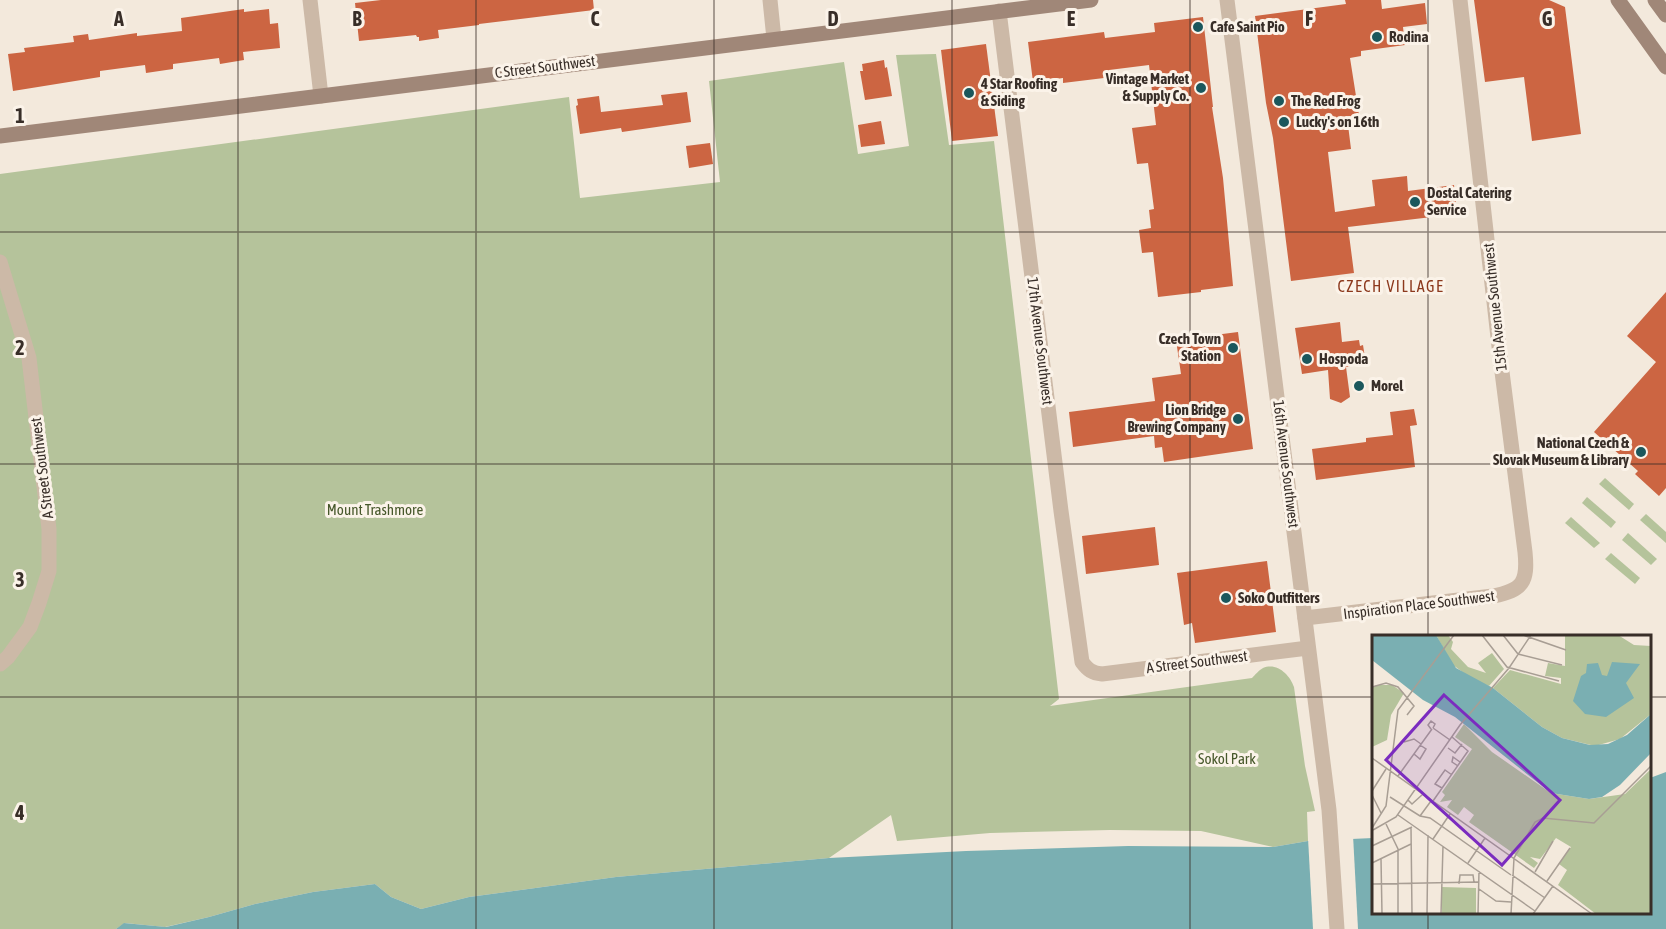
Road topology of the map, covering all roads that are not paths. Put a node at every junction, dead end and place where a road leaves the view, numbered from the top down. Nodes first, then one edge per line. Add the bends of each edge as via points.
1 (310, 0) edge
2 (770, 0) edge
3 (1091, 0) edge
4 (1227, 0) edge
5 (1460, 0) edge
6 (1618, 0) edge
7 (1654, 0) edge
8 (999, 11) junction
9 (1666, 15) edge
10 (774, 39) junction
11 (1666, 67) edge
12 (321, 96) junction
13 (0, 135) edge
14 (0, 262) edge
15 (1525, 577) joint
16 (1305, 618) junction
17 (1308, 648) junction
18 (0, 664) edge
19 (1087, 669) joint
20 (1337, 929) edge

1 - 12 street
2 - 10 street
3 - 8 main road, C Street Southwest
4 - 16 street, 16th Avenue Southwest
5 - 15 street, 15th Avenue Southwest
6 - 11 main road
7 - 9 main road
8 - 10 main road, C Street Southwest
8 - 19 street, 17th Avenue Southwest via 1062,522 1080,653
10 - 12 main road, C Street Southwest
12 - 13 main road, C Street Southwest
14 - 18 street, A Street Southwest via 29,358 49,529 49,571 30,627
15 - 16 street, Inspiration Place Southwest via 1518,589 1507,594
16 - 17 street, 16th Avenue Southwest
17 - 19 street, A Street Southwest via 1102,674
17 - 20 street, 16th Avenue Southwest via 1329,810

